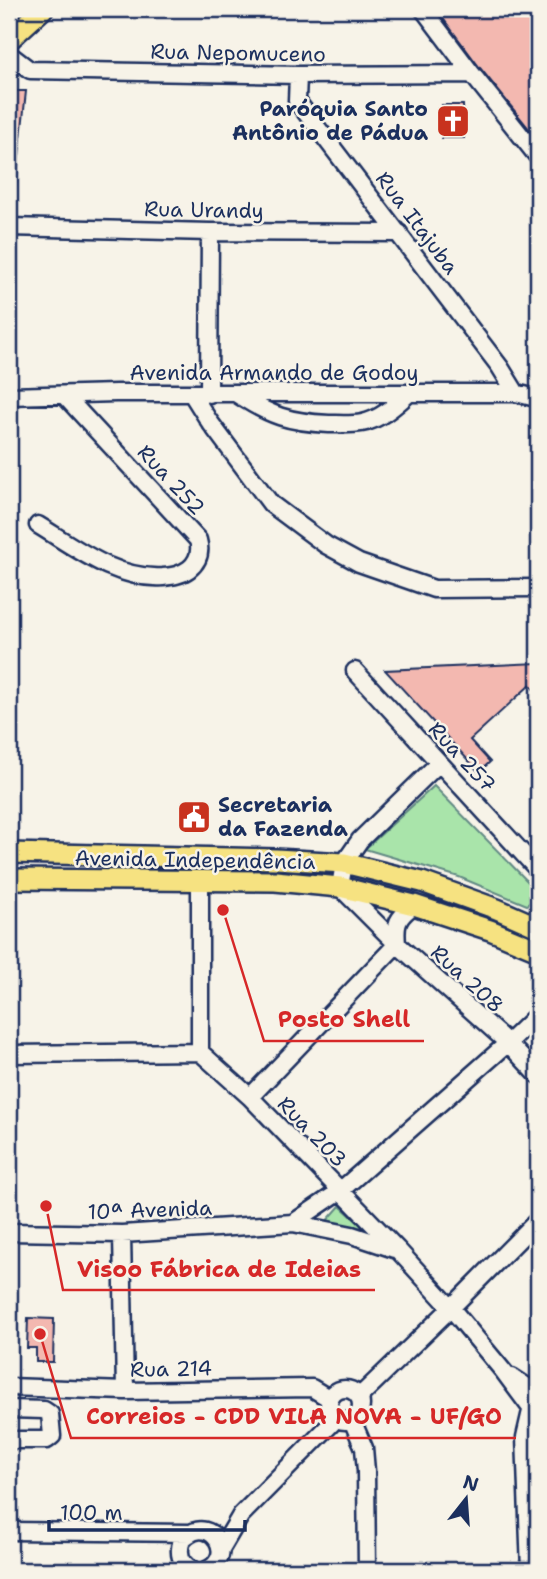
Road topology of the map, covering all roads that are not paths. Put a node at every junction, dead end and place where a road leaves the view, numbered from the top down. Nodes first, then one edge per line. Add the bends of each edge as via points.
1 (43, 9) edge
2 (423, 9) edge
3 (9, 40) edge
4 (9, 54) edge
5 (472, 74) junction
6 (298, 75) junction
7 (538, 157) edge
8 (9, 227) edge
9 (210, 232) junction
10 (400, 233) junction
11 (192, 394) junction
12 (209, 394) junction
13 (237, 394) junction
14 (408, 394) junction
15 (64, 395) junction
16 (9, 396) edge
17 (531, 398) edge
18 (38, 525) dead end
19 (538, 588) edge
20 (355, 671) dead end
21 (439, 763) junction
22 (9, 853) edge
23 (344, 863) junction
24 (538, 870) edge
25 (9, 879) edge
26 (200, 882) junction
27 (340, 887) junction
28 (414, 905) junction
29 (538, 926) edge
30 (397, 944) junction
31 (538, 950) edge
32 (538, 1014) edge
33 (508, 1043) junction
34 (200, 1052) junction
35 (9, 1054) edge
36 (538, 1075) edge
37 (250, 1097) junction
38 (340, 1191) junction
39 (538, 1220) edge
40 (293, 1223) junction
41 (9, 1232) edge
42 (122, 1234) junction
43 (397, 1250) junction
44 (451, 1308) junction
45 (9, 1387) edge
46 (125, 1391) junction
47 (359, 1397) junction
48 (330, 1399) junction
49 (535, 1405) edge
50 (9, 1409) edge
51 (344, 1419) junction
52 (538, 1434) edge
53 (9, 1440) edge
54 (526, 1463) junction
55 (241, 1515) junction
56 (9, 1531) edge
57 (153, 1532) junction
58 (210, 1532) junction
59 (190, 1533) junction
60 (177, 1558) edge
61 (221, 1558) edge
62 (193, 1570) edge
63 (207, 1570) edge
64 (367, 1570) edge
65 (530, 1570) edge

1 - 3 main road
2 - 5 street
4 - 6 street, Rua Nepomuceno via 30,70
5 - 6 street, Rua Nepomuceno
5 - 7 street
6 - 10 street, Rua Itajuba via 297,101
8 - 9 street, Rua Urandy
9 - 10 street, Rua Urandy
9 - 12 street
10 - 17 street, Rua Itajuba via 500,367
11 - 12 street, Avenida Armando de Godoy
11 - 15 street, Avenida Armando de Godoy
11 - 19 street via 271,504 326,545 359,563 434,589
12 - 13 street, Avenida Armando de Godoy
13 - 14 street, Avenida Armando de Godoy
13 - 14 street via 270,414 301,422 342,424 363,423 391,410
14 - 17 street, Avenida Armando de Godoy
15 - 16 street, Avenida Armando de Godoy
15 - 18 street, Rua 252 via 198,540 201,549 190,568 178,575 134,576 107,567
20 - 21 street, Rua 257
21 - 23 street via 360,839
21 - 24 street, Rua 257
22 - 23 main road, Avenida Independência
23 - 27 street
23 - 29 main road, Avenida Independência via 422,883
25 - 26 main road, Avenida Independência
26 - 27 main road, Avenida Independência via 275,881
26 - 34 street
27 - 28 main road, Avenida Independência
27 - 30 street, Rua 208
28 - 30 street via 396,926
28 - 31 main road, Avenida Independência
30 - 33 street, Rua 208
30 - 37 street
32 - 33 street
33 - 36 street, Rua 208
33 - 38 street
34 - 35 street
34 - 37 street, Rua 203
37 - 38 street, Rua 203
38 - 40 street
38 - 43 street, Rua 203
39 - 44 street
40 - 42 street, 10ª Avenida
40 - 43 street, 10ª Avenida
41 - 42 street, 10ª Avenida
42 - 46 street
43 - 44 street, Rua 203
44 - 47 street
44 - 49 street, Rua 203
45 - 46 street, Rua 214
46 - 48 street, Rua 214 via 312,1388
47 - 48 street via 341,1389
47 - 51 street via 360,1412
48 - 51 street via 329,1410
49 - 54 street via 525,1437
50 - 53 street via 44,1410 50,1414 52,1436 47,1440
51 - 55 street
51 - 64 street via 364,1448
52 - 54 street
54 - 65 street
55 - 58 street
55 - 61 street
56 - 57 street
57 - 59 street
57 - 60 street
58 - 59 street
58 - 61 street via 219,1542
59 - 60 street
60 - 62 street
61 - 63 street

